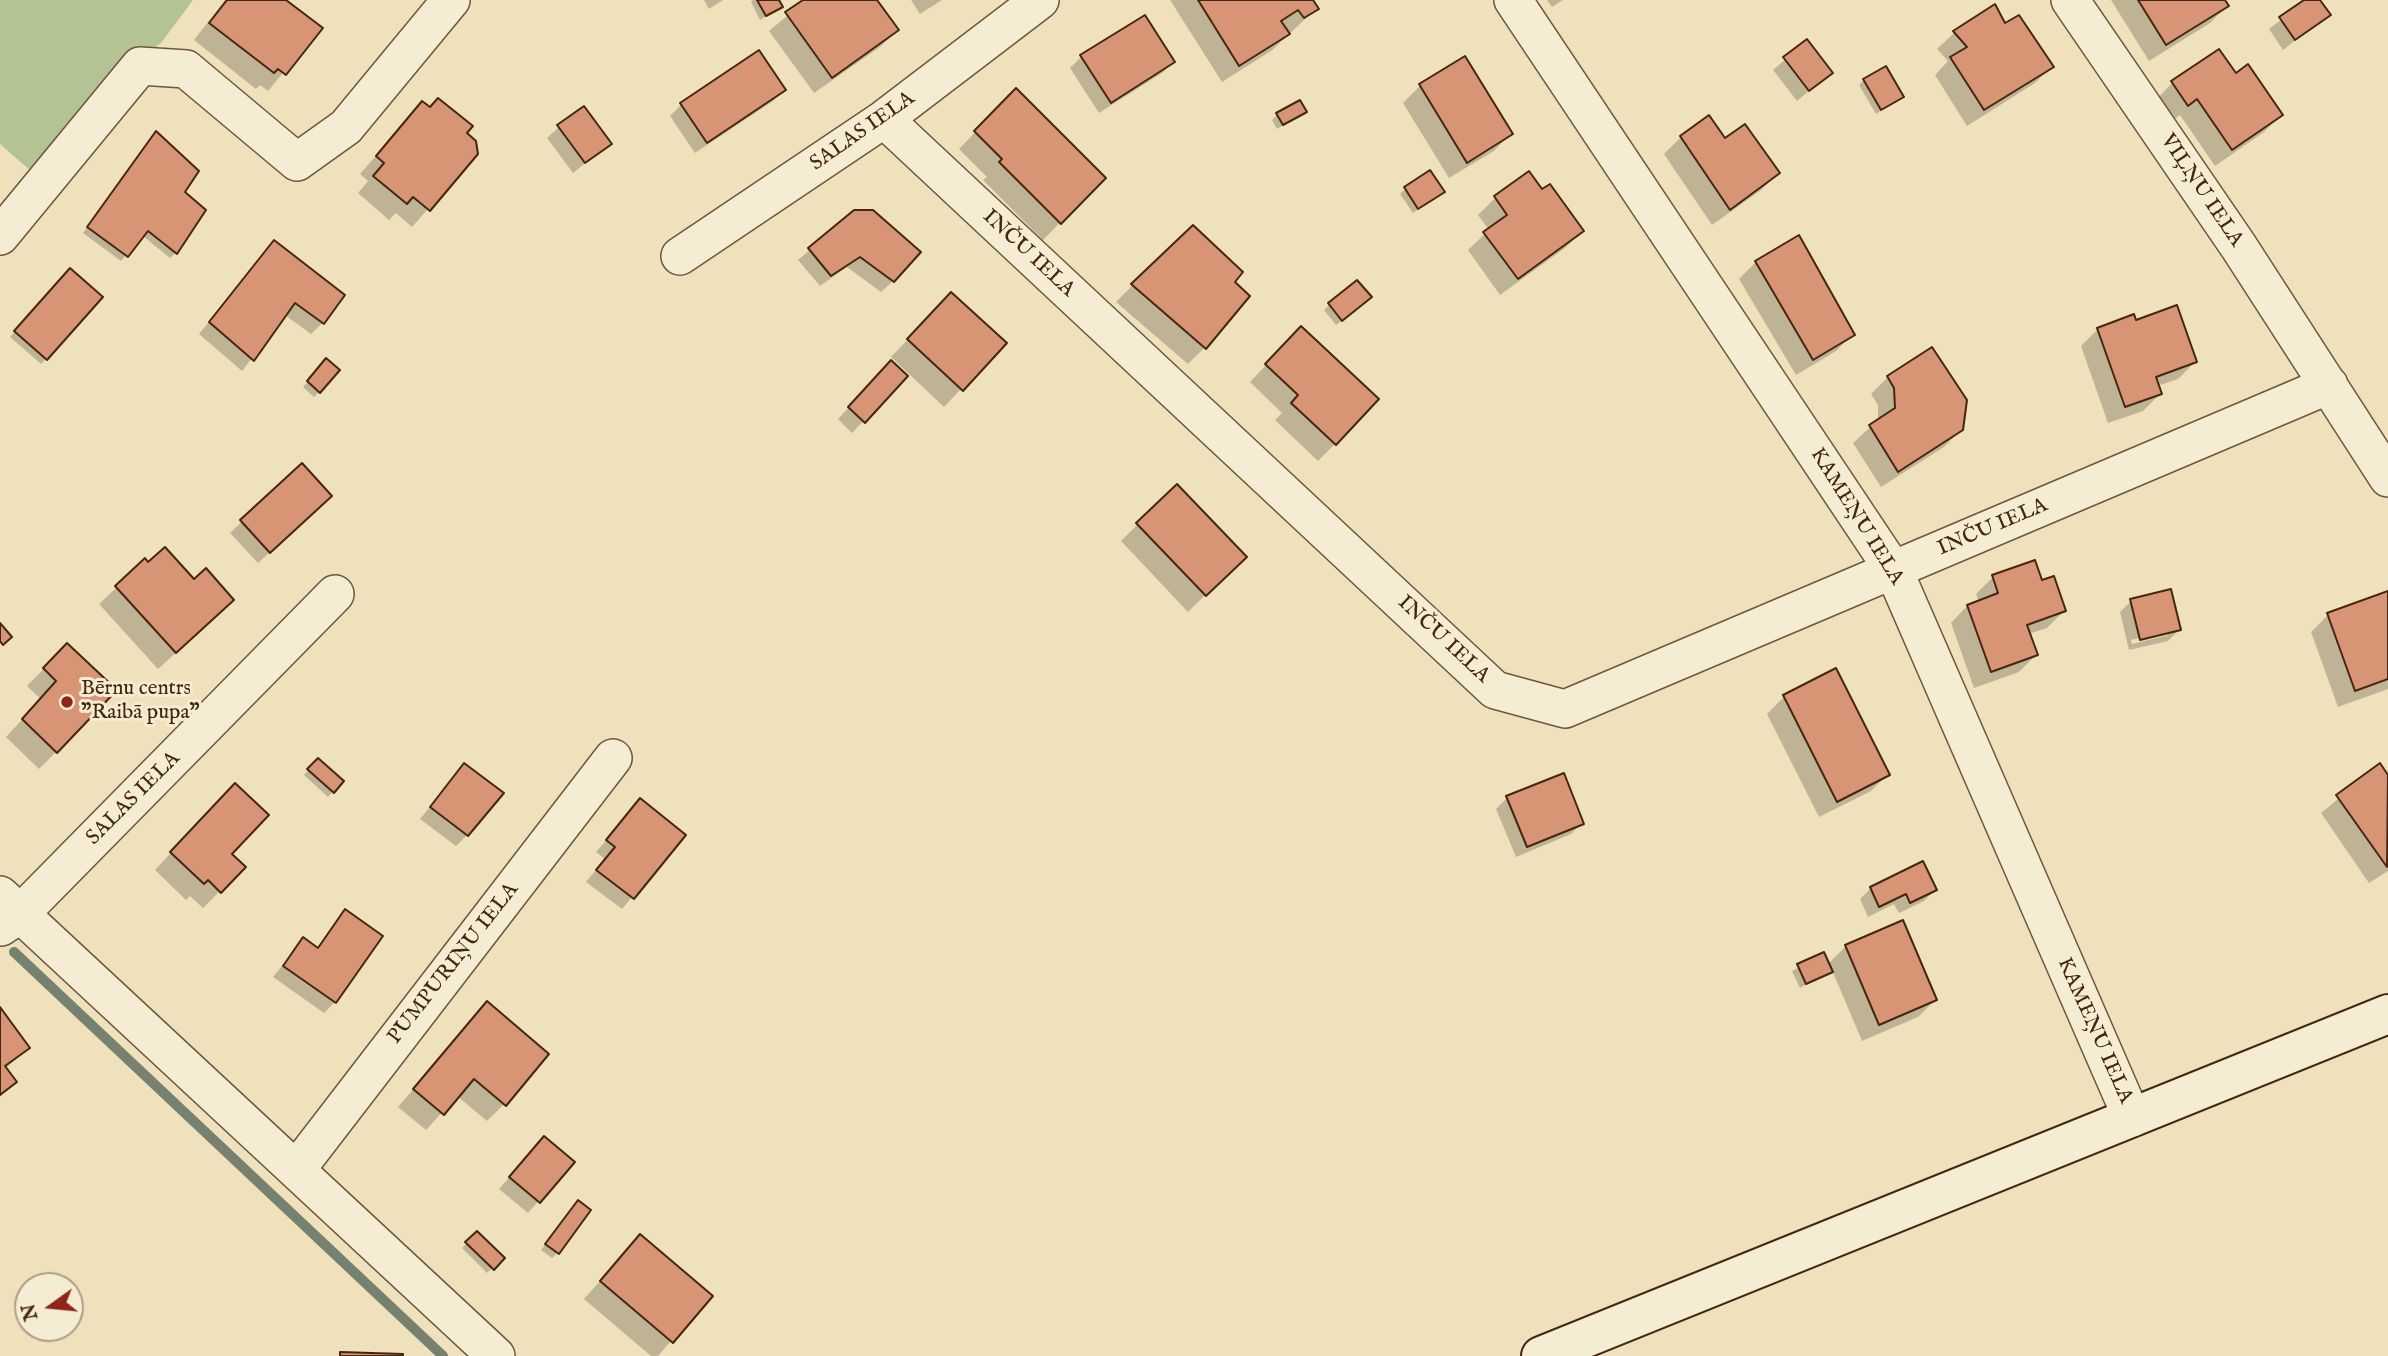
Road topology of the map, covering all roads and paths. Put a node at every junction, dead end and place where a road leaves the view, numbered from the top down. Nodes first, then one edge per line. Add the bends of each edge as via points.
1 (451, 0) edge
2 (1040, 0) edge
3 (1513, 0) edge
4 (2070, 0) edge
5 (884, 119) junction
6 (0, 236) edge
7 (680, 256) dead end
8 (2329, 385) junction
9 (2388, 478) edge
10 (1894, 571) junction
11 (335, 594) dead end
12 (613, 758) dead end
13 (7, 912) edge
14 (2388, 1014) edge
15 (2132, 1118) junction
16 (296, 1170) junction
17 (496, 1356) edge
18 (1541, 1356) edge

1 - 6 street via 346,127 297,162 186,69 140,66
2 - 5 street, SALAS IELA
3 - 10 street, KAMEŅU IELA
4 - 8 street, VIĻŅU IELA
5 - 7 street, SALAS IELA
5 - 10 street, INČU IELA via 1495,690 1565,709
8 - 9 street, VIĻŅU IELA
8 - 10 street, INČU IELA
10 - 15 street, KAMEŅU IELA
11 - 13 street, SALAS IELA
12 - 16 street, PUMPURIŅU IELA
13 - 16 street
14 - 15 main road
15 - 18 main road
16 - 17 street

